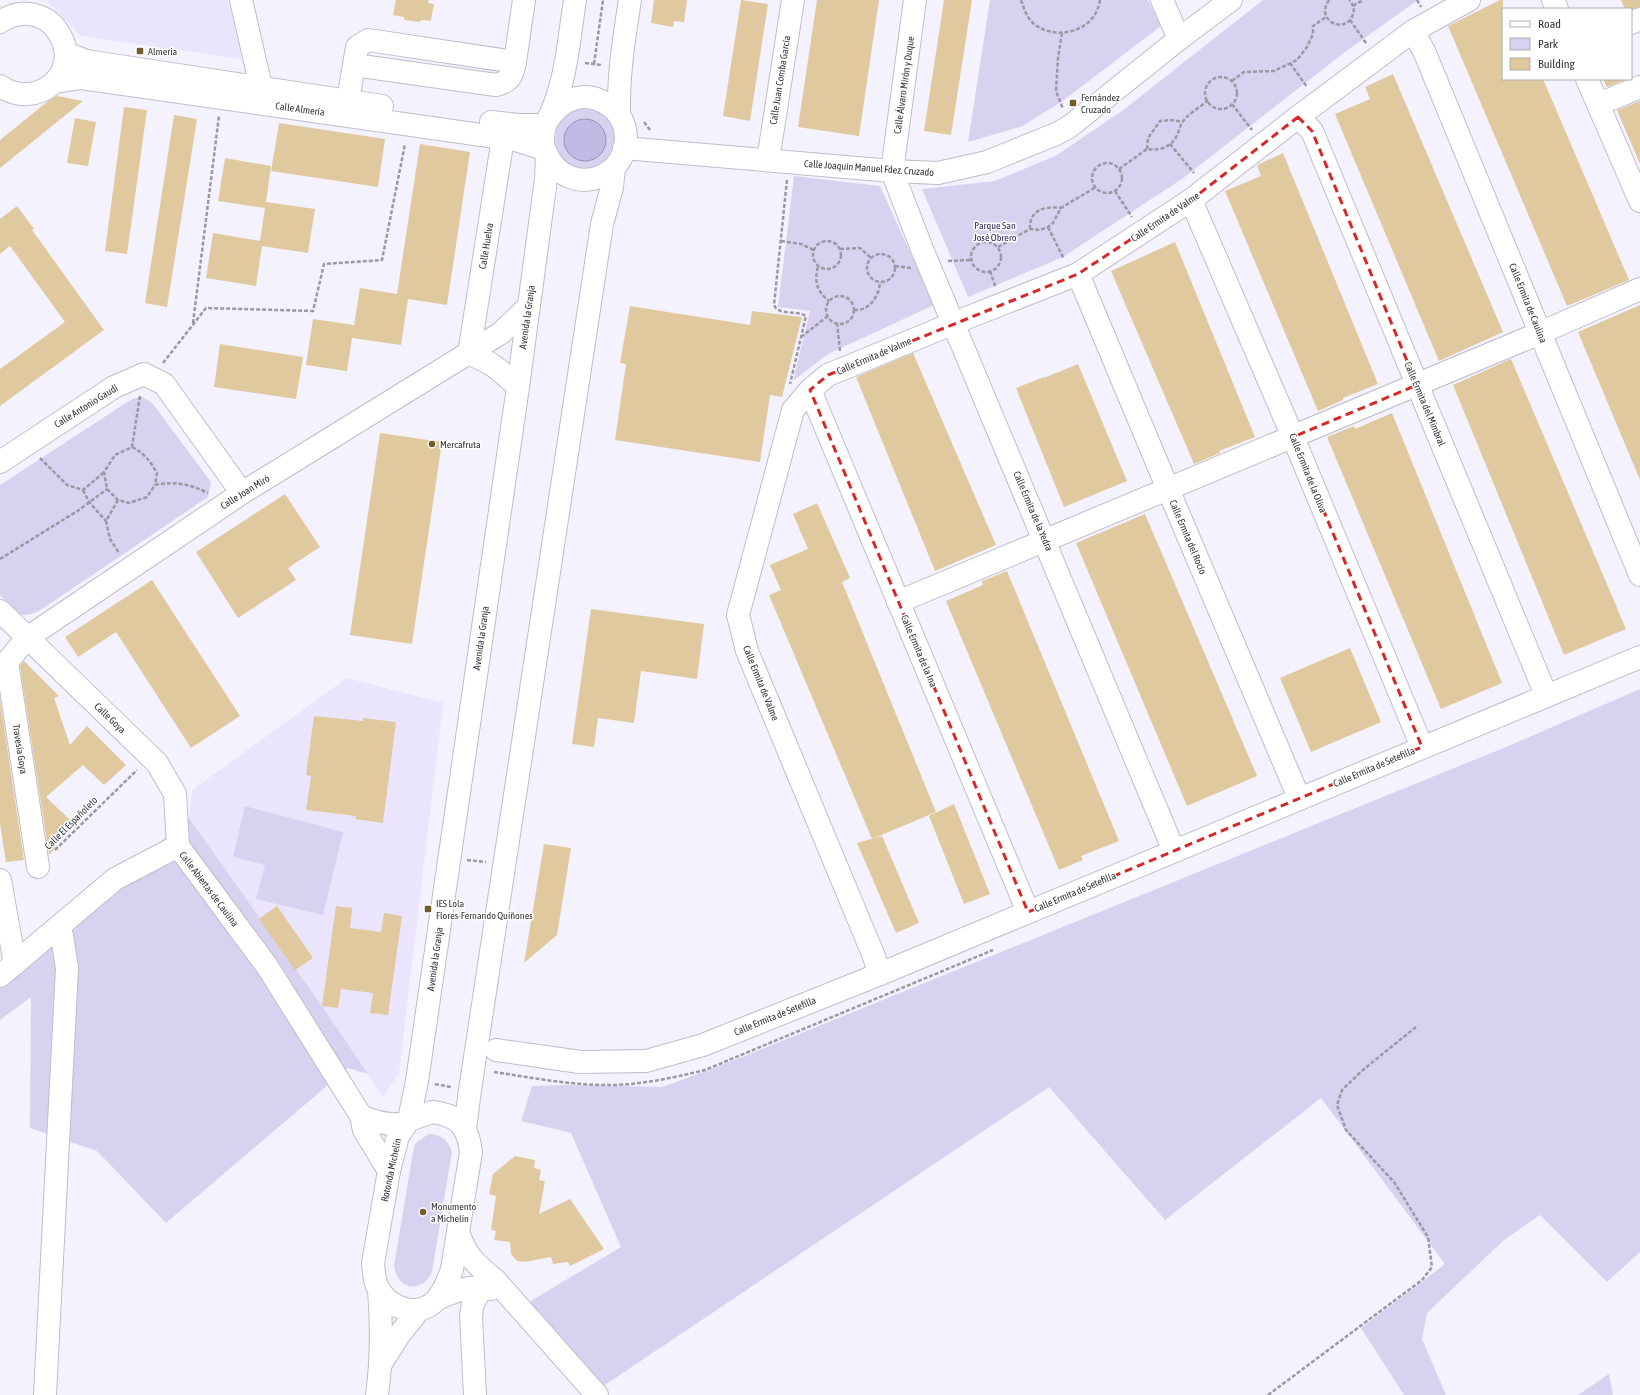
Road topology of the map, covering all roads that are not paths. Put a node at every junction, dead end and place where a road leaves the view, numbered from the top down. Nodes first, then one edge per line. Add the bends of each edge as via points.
1 (241, 0) edge
2 (524, 0) edge
3 (562, 0) edge
4 (575, 0) edge
5 (630, 0) edge
6 (793, 0) edge
7 (915, 0) edge
8 (1162, 0) edge
9 (1231, 0) edge
10 (1469, 0) edge
11 (17, 7) edge
12 (0, 22) edge
13 (572, 22) junction
14 (1413, 31) junction
15 (1179, 39) junction
16 (66, 53) junction
17 (1587, 80) edge
18 (55, 82) junction
19 (261, 87) junction
20 (1640, 87) edge
21 (10, 91) edge
22 (348, 100) junction
23 (1599, 104) junction
24 (0, 106) edge
25 (618, 115) junction
26 (1298, 117) junction
27 (547, 122) junction
28 (503, 138) junction
29 (624, 148) junction
30 (546, 152) junction
31 (778, 161) junction
32 (1633, 164) edge
33 (614, 168) junction
34 (892, 171) junction
35 (1199, 194) junction
36 (1640, 200) edge
37 (1075, 275) junction
38 (1640, 289) edge
39 (529, 306) junction
40 (954, 323) junction
41 (1540, 334) junction
42 (469, 354) junction
43 (1417, 385) junction
44 (518, 388) junction
45 (806, 395) junction
46 (1294, 437) junction
47 (0, 462) edge
48 (1168, 489) junction
49 (235, 498) junction
50 (1045, 540) junction
51 (1640, 575) edge
52 (898, 602) junction
53 (0, 611) edge
54 (26, 638) junction
55 (1640, 657) edge
56 (1546, 695) junction
57 (1422, 747) junction
58 (1299, 798) junction
59 (178, 846) junction
60 (1174, 851) junction
61 (38, 867) road end
62 (0, 880) edge
63 (1028, 912) junction
64 (58, 928) junction
65 (7, 970) edge
66 (880, 974) junction
67 (480, 1028) junction
68 (496, 1050) junction
69 (483, 1070) junction
70 (361, 1116) junction
71 (407, 1122) junction
72 (466, 1129) junction
73 (389, 1172) junction
74 (458, 1232) junction
75 (483, 1286) junction
76 (379, 1290) junction
77 (444, 1296) junction
78 (508, 1296) junction
79 (419, 1310) junction
80 (471, 1316) junction
81 (382, 1362) junction
82 (45, 1395) edge
83 (377, 1395) edge
84 (475, 1395) edge
85 (597, 1395) edge

1 - 19 main road
2 - 22 main road via 515,62 368,40 357,47
3 - 13 main road
4 - 13 main road, Avenida la Granja
5 - 25 main road via 620,67
6 - 31 main road, Calle Juan Comba García
7 - 34 main road, Calle Álvaro Mirón y Duque
8 - 15 main road
9 - 15 main road, Calle Joaquín Manuel Fdez. Cruzado
10 - 14 main road, Calle Ermita de Valme
11 - 12 main road
11 - 16 main road via 45,18 56,27 64,42
13 - 27 main road, Avenida la Granja via 562,82
14 - 26 main road, Calle Ermita de Valme
14 - 41 main road, Calle Ermita de Caulina via 1424,51
15 - 34 main road, Calle Joaquín Manuel Fdez. Cruzado via 1056,134 986,162 938,173
16 - 18 main road via 66,63
16 - 19 main road, Calle Almería via 86,61
17 - 23 main road
18 - 21 main road via 41,92 33,94
18 - 28 main road, Calle Almería via 81,78
19 - 22 main road, Calle Almería
20 - 23 main road
21 - 24 main road
22 - 27 main road, Calle Almería via 506,124
23 - 32 main road
25 - 27 main road via 601,101 582,97 566,102
25 - 29 main road via 624,125
26 - 35 main road, Calle Ermita de Valme
26 - 43 main road, Calle Ermita del Mimbral via 1312,130
27 - 30 main road, Avenida la Granja via 542,136
28 - 30 main road, Calle Almería via 516,140
28 - 42 main road, Calle Huelva
29 - 31 main road, Calle Joaquín Manuel Fdez. Cruzado
29 - 33 main road
30 - 33 main road via 550,162 568,177 594,179
30 - 39 main road, Avenida la Granja via 546,179
31 - 34 main road, Calle Joaquín Manuel Fdez. Cruzado
32 - 36 main road
33 - 67 main road via 612,187 602,224
34 - 40 main road, Calle Ermita de la Yedra
35 - 37 main road, Calle Ermita de Valme
35 - 46 main road, Calle Ermita de la Oliva
37 - 40 main road, Calle Ermita de Valme
37 - 48 main road, Calle Ermita del Rocío
38 - 41 main road
39 - 42 main road, Calle Joan Miró via 501,333
39 - 44 main road, Avenida la Granja
40 - 45 main road, Calle Ermita de Valme via 828,375
40 - 50 main road, Calle Ermita de la Yedra
41 - 43 main road
41 - 51 main road, Calle Ermita de Caulina
42 - 44 main road via 497,367
42 - 49 main road, Calle Joan Miró
43 - 46 main road
43 - 56 main road, Calle Ermita del Mimbral
44 - 71 main road, Avenida la Granja via 417,1081
45 - 52 main road, Calle Ermita de la Ina
45 - 66 main road, Calle Ermita de Valme via 793,410 738,615 747,651
46 - 48 main road
46 - 57 main road, Calle Ermita de la Oliva
47 - 49 main road, Calle Antonio Gaudí via 114,387 148,376 164,384
48 - 50 main road
48 - 58 main road, Calle Ermita del Rocío
49 - 54 main road, Calle Joan Miró
50 - 52 main road
50 - 60 main road, Calle Ermita de la Yedra
52 - 63 main road, Calle Ermita de la Ina
53 - 54 main road, Calle Goya
54 - 59 main road, Calle Goya via 157,763 174,794
54 - 61 main road, Travesía Goya via 7,662
55 - 56 main road, Calle Ermita de Setefilla
56 - 57 main road, Calle Ermita de Setefilla
57 - 58 main road, Calle Ermita de Setefilla
58 - 60 main road, Calle Ermita de Setefilla
59 - 64 main road, Calle Abiertas de Caulina via 115,879
59 - 70 main road, Calle Abiertas de Caulina via 267,966
60 - 63 main road, Calle Ermita de Setefilla
62 - 65 main road
63 - 66 main road, Calle Ermita de Setefilla
64 - 65 main road, Calle Abiertas de Caulina
64 - 82 main road via 62,936 67,968
66 - 68 main road, Calle Ermita de Setefilla via 704,1045 646,1061 580,1062
67 - 68 main road via 487,1042
67 - 69 main road
68 - 69 main road via 484,1056
69 - 72 main road via 470,1090
70 - 71 main road via 382,1124
70 - 73 main road, Calle Abiertas de Caulina via 364,1130
71 - 72 main road via 432,1112 443,1113 454,1118
71 - 73 main road, Rotonda Michelín via 398,1136
72 - 74 main road via 470,1152
73 - 76 main road, Rotonda Michelín via 373,1263 374,1278
74 - 77 main road
74 - 78 main road via 466,1253
75 - 77 main road via 469,1287
75 - 78 main road
75 - 80 main road via 473,1303
76 - 79 main road via 398,1306 407,1310
76 - 81 main road, Rotonda Michelín
77 - 79 main road
77 - 80 main road via 466,1308
78 - 85 main road
79 - 81 main road via 399,1334
80 - 84 main road
81 - 83 main road

